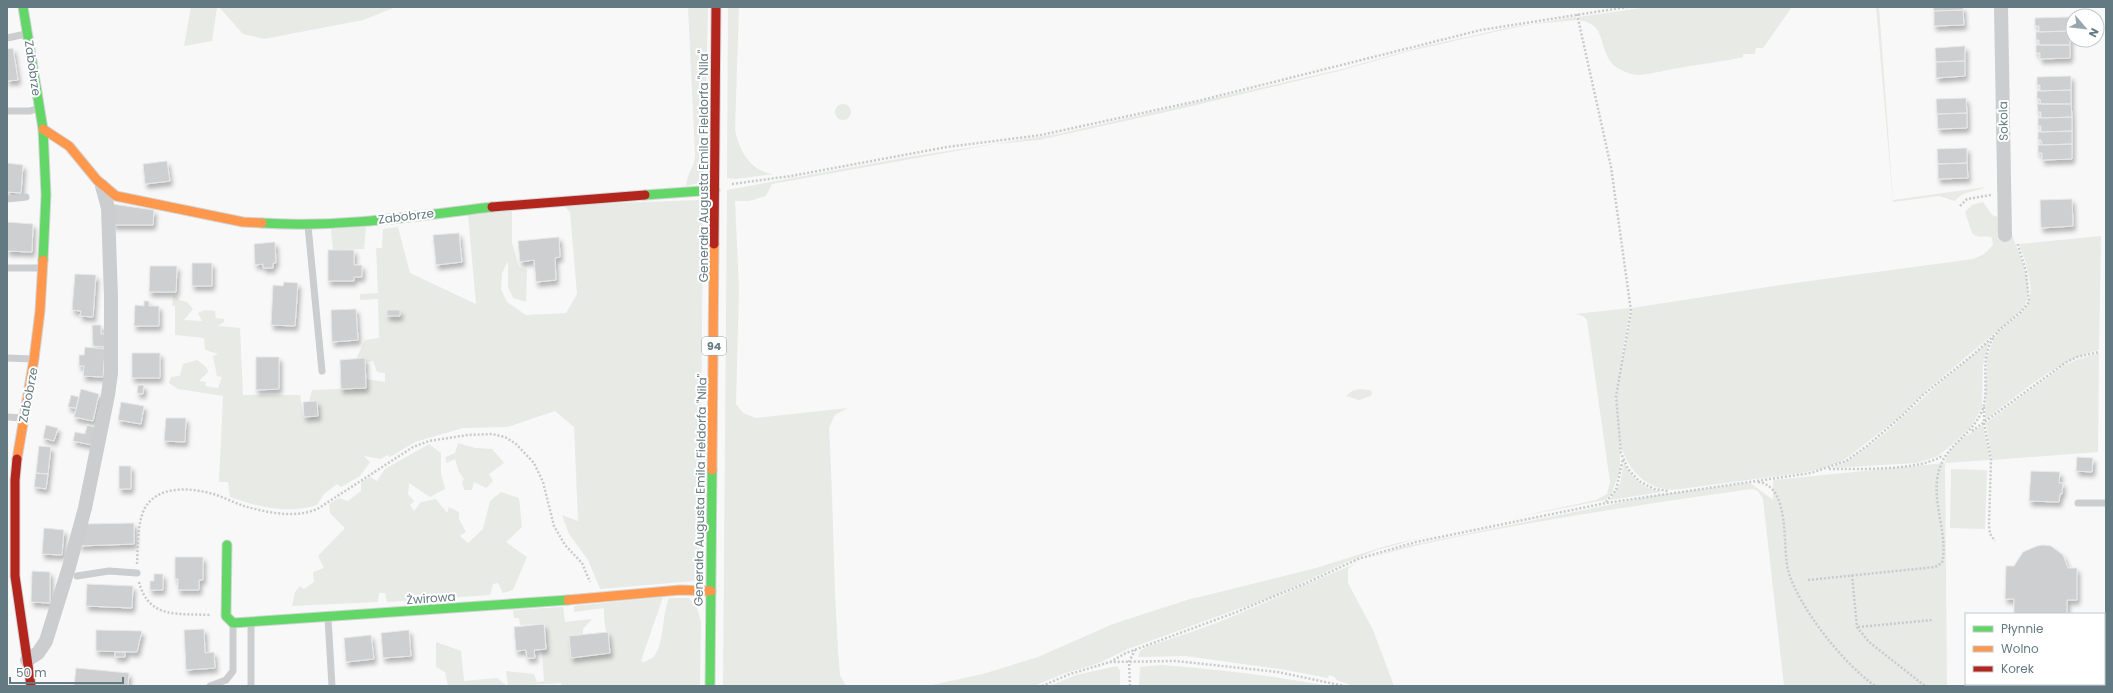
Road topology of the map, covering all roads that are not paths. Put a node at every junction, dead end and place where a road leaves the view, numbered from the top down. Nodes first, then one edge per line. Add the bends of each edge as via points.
1 (23, 7) edge
2 (716, 7) edge
3 (2001, 7) edge
4 (28, 34) junction
5 (7, 38) edge
6 (39, 108) junction
7 (7, 110) edge
8 (42, 129) junction
9 (102, 186) junction
10 (715, 188) junction
11 (26, 197) dead end
12 (7, 199) edge
13 (308, 225) junction
14 (2011, 238) road end
15 (7, 268) edge
16 (43, 268) junction
17 (7, 358) edge
18 (34, 359) junction
19 (322, 371) dead end
20 (7, 417) edge
21 (23, 418) junction
22 (2078, 502) dead end
23 (2106, 503) edge
24 (11, 515) edge
25 (227, 545) dead end
26 (137, 573) road end
27 (77, 576) dead end
28 (712, 591) junction
29 (328, 618) junction
30 (233, 623) junction
31 (252, 623) junction
32 (36, 657) junction
33 (31, 686) edge
34 (210, 686) edge
35 (251, 686) edge
36 (332, 686) edge
37 (710, 686) edge

1 - 4 street, Zabobrze
2 - 10 street, Generała Augusta Emila Fieldorfa "Nila" / 94
3 - 14 street, Sokola via 2004,192
4 - 5 lane
4 - 6 street, Zabobrze
6 - 7 lane via 30,111
6 - 8 street, Zabobrze
8 - 9 street, Zabobrze via 55,135 68,146
8 - 16 street, Zabobrze via 46,195
9 - 13 street, Zabobrze via 122,197 218,217 259,224
9 - 32 street, Zabobrze via 108,208 110,380 100,439 77,540 48,636
10 - 13 street, Zabobrze
10 - 28 street, Generała Augusta Emila Fieldorfa "Nila" / 94
11 - 12 lane
13 - 19 lane
15 - 16 lane
16 - 18 street, Zabobrze
17 - 18 lane
18 - 21 street, Zabobrze
20 - 21 lane
21 - 24 street, Zabobrze
22 - 23 lane
24 - 32 street, Zabobrze via 16,583
25 - 30 street via 226,616
26 - 27 lane via 110,571
28 - 29 street, Żwirowa via 680,590
28 - 37 street, Generała Augusta Emila Fieldorfa "Nila" / 94
29 - 31 street, Żwirowa
29 - 36 lane
30 - 31 street, Żwirowa
30 - 34 lane via 233,671 226,680
31 - 35 lane
32 - 33 street, Zabobrze

